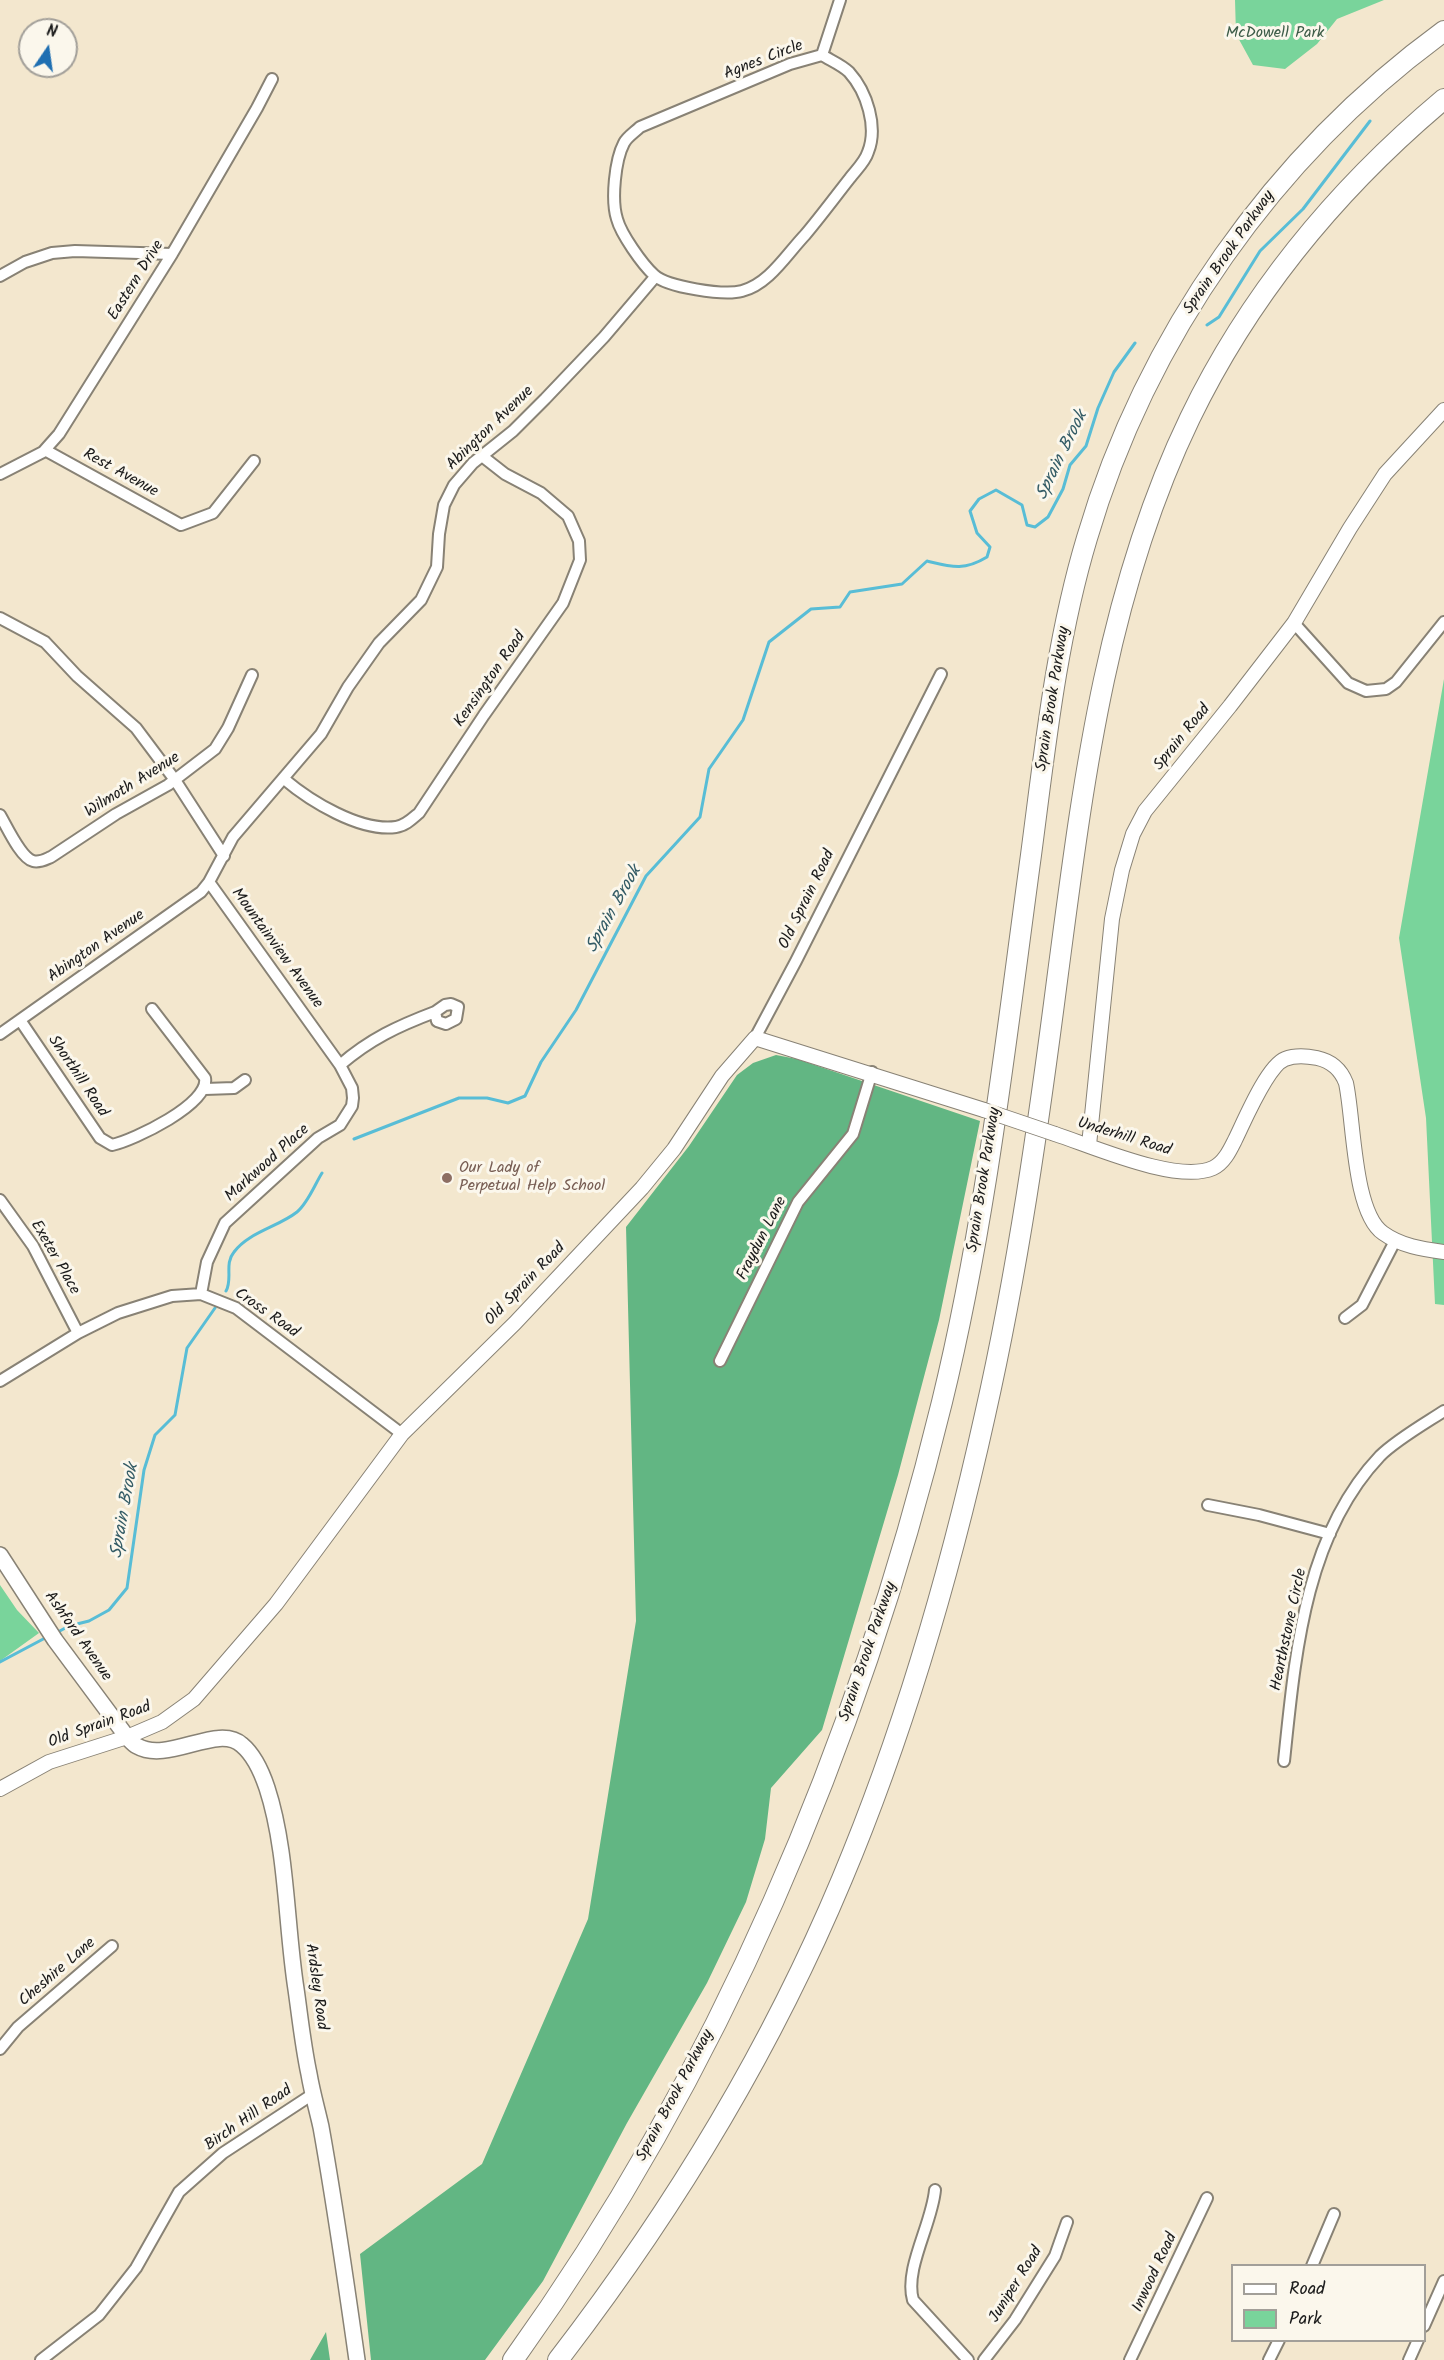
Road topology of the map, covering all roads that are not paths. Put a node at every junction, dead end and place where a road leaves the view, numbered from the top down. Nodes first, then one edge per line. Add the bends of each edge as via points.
1 (840, 0) edge
2 (1444, 31) edge
3 (822, 55) junction
4 (272, 79) dead end
5 (1444, 99) edge
6 (172, 254) junction
7 (0, 276) edge
8 (655, 277) junction
9 (1444, 410) edge
10 (45, 450) junction
11 (482, 456) junction
12 (254, 461) dead end
13 (0, 474) edge
14 (0, 618) edge
15 (1444, 622) edge
16 (1294, 623) junction
17 (940, 674) dead end
18 (252, 675) dead end
19 (284, 778) junction
20 (175, 780) junction
21 (0, 815) edge
22 (224, 856) junction
23 (209, 882) junction
24 (152, 1009) dead end
25 (435, 1012) dead end
26 (20, 1020) junction
27 (0, 1034) edge
28 (755, 1038) junction
29 (340, 1065) junction
30 (872, 1073) junction
31 (245, 1080) dead end
32 (205, 1089) junction
33 (1089, 1146) junction
34 (0, 1200) edge
35 (1395, 1240) junction
36 (1444, 1252) edge
37 (201, 1294) junction
38 (1345, 1318) dead end
39 (78, 1333) junction
40 (720, 1361) dead end
41 (0, 1381) edge
42 (1444, 1412) edge
43 (402, 1434) junction
44 (1208, 1505) dead end
45 (1330, 1534) junction
46 (0, 1555) edge
47 (127, 1737) junction
48 (1284, 1761) dead end
49 (0, 1789) edge
50 (111, 1946) dead end
51 (0, 2049) edge
52 (313, 2094) junction
53 (935, 2190) dead end
54 (1207, 2198) dead end
55 (1334, 2214) dead end
56 (1067, 2222) dead end
57 (1312, 2264) edge
58 (1444, 2281) edge
59 (1426, 2324) edge
60 (1278, 2342) edge
61 (1417, 2342) edge
62 (41, 2360) edge
63 (357, 2360) edge
64 (513, 2360) edge
65 (558, 2360) edge
66 (968, 2360) edge
67 (984, 2360) edge
68 (1130, 2360) edge
69 (1269, 2360) edge
70 (1408, 2360) edge

1 - 3 street
2 - 64 highway, Sprain Brook Parkway via 1340,119 1239,234 1158,363 1111,467 1086,540 1060,650 971,1271 933,1439 892,1586 815,1802 725,2003 621,2196
3 - 8 street, Agnes Circle via 790,64 640,127 625,141 616,178 616,218
3 - 8 street, Agnes Circle via 848,71 863,92 872,124 872,141 859,167 762,283 741,292 721,293
4 - 6 street, Eastern Drive
5 - 65 highway via 1339,198 1268,287 1207,384 1160,488 1124,598 1098,710 1013,1279 964,1504 918,1670 851,1859 774,2024 679,2190
6 - 7 street via 52,253
6 - 10 street, Eastern Drive via 60,434
8 - 11 street, Abington Avenue via 545,399
9 - 16 street, Sprain Road via 1385,474
10 - 12 street, Rest Avenue via 181,525 213,513
10 - 13 street, Eastern Drive
11 - 19 street, Abington Avenue via 454,485 444,505 437,567 422,600 379,643 321,734
11 - 19 street, Kensington Road via 505,474 541,493 574,526 580,560 563,603 419,813 409,822 381,828 359,823 300,792
14 - 20 street via 45,642 76,676 136,728
15 - 16 street via 1396,682 1386,689 1366,691 1348,683
16 - 33 street, Sprain Road via 1145,811 1132,834 1112,919
17 - 28 street, Old Sprain Road
18 - 20 street, Wilmoth Avenue via 215,748
19 - 22 street, Abington Avenue via 233,837
20 - 21 street, Wilmoth Avenue via 41,861 25,857
20 - 22 street
22 - 23 street, Mountainview Avenue
23 - 26 street, Abington Avenue via 201,892
23 - 29 street, Mountainview Avenue
24 - 32 street via 205,1078
25 - 29 street via 399,1025 362,1046
26 - 27 street, Abington Avenue
26 - 32 street, Shorthill Road via 99,1138 112,1145 127,1142 187,1107
28 - 30 street, Underhill Road
28 - 43 street, Old Sprain Road via 722,1076 674,1149 642,1188
29 - 37 street, Markwood Place via 352,1088 352,1106 340,1125 318,1138 225,1223 207,1262
30 - 33 street, Underhill Road, bridge
30 - 40 street, Fraydun Lane via 853,1134 798,1202
31 - 32 street via 234,1088
33 - 35 street, Underhill Road via 1159,1168 1194,1174 1212,1168 1221,1163 1231,1148 1263,1083 1279,1062 1298,1056 1324,1059 1342,1072 1346,1083 1360,1184 1369,1219 1380,1232
34 - 39 street, Exeter Place via 33,1246
35 - 36 street, Underhill Road
35 - 38 street via 1362,1305
37 - 39 street, Cross Road via 172,1296 128,1310
37 - 43 street, Cross Road via 236,1308
39 - 41 street, Cross Road
42 - 45 street, Hearthstone Circle via 1381,1455 1348,1497
43 - 47 street, Old Sprain Road via 276,1604 194,1700 162,1722
44 - 45 street
45 - 48 street, Hearthstone Circle via 1305,1611
46 - 47 main road, Ashford Avenue via 51,1634
47 - 49 street, Old Sprain Road via 49,1762
47 - 52 main road, Ardsley Road via 152,1751 229,1738 240,1743 256,1764 267,1787 276,1825 292,1965
50 - 51 street, Cheshire Lane via 18,2027
52 - 62 street, Birch Hill Road via 223,2153 179,2192 136,2268 99,2315
52 - 63 main road, Ardsley Road
53 - 66 street via 909,2288 913,2300
54 - 68 street, Inwood Road
55 - 57 street
56 - 67 street, Juniper Road via 1055,2256 1015,2320
58 - 59 street
60 - 69 street
61 - 70 street

